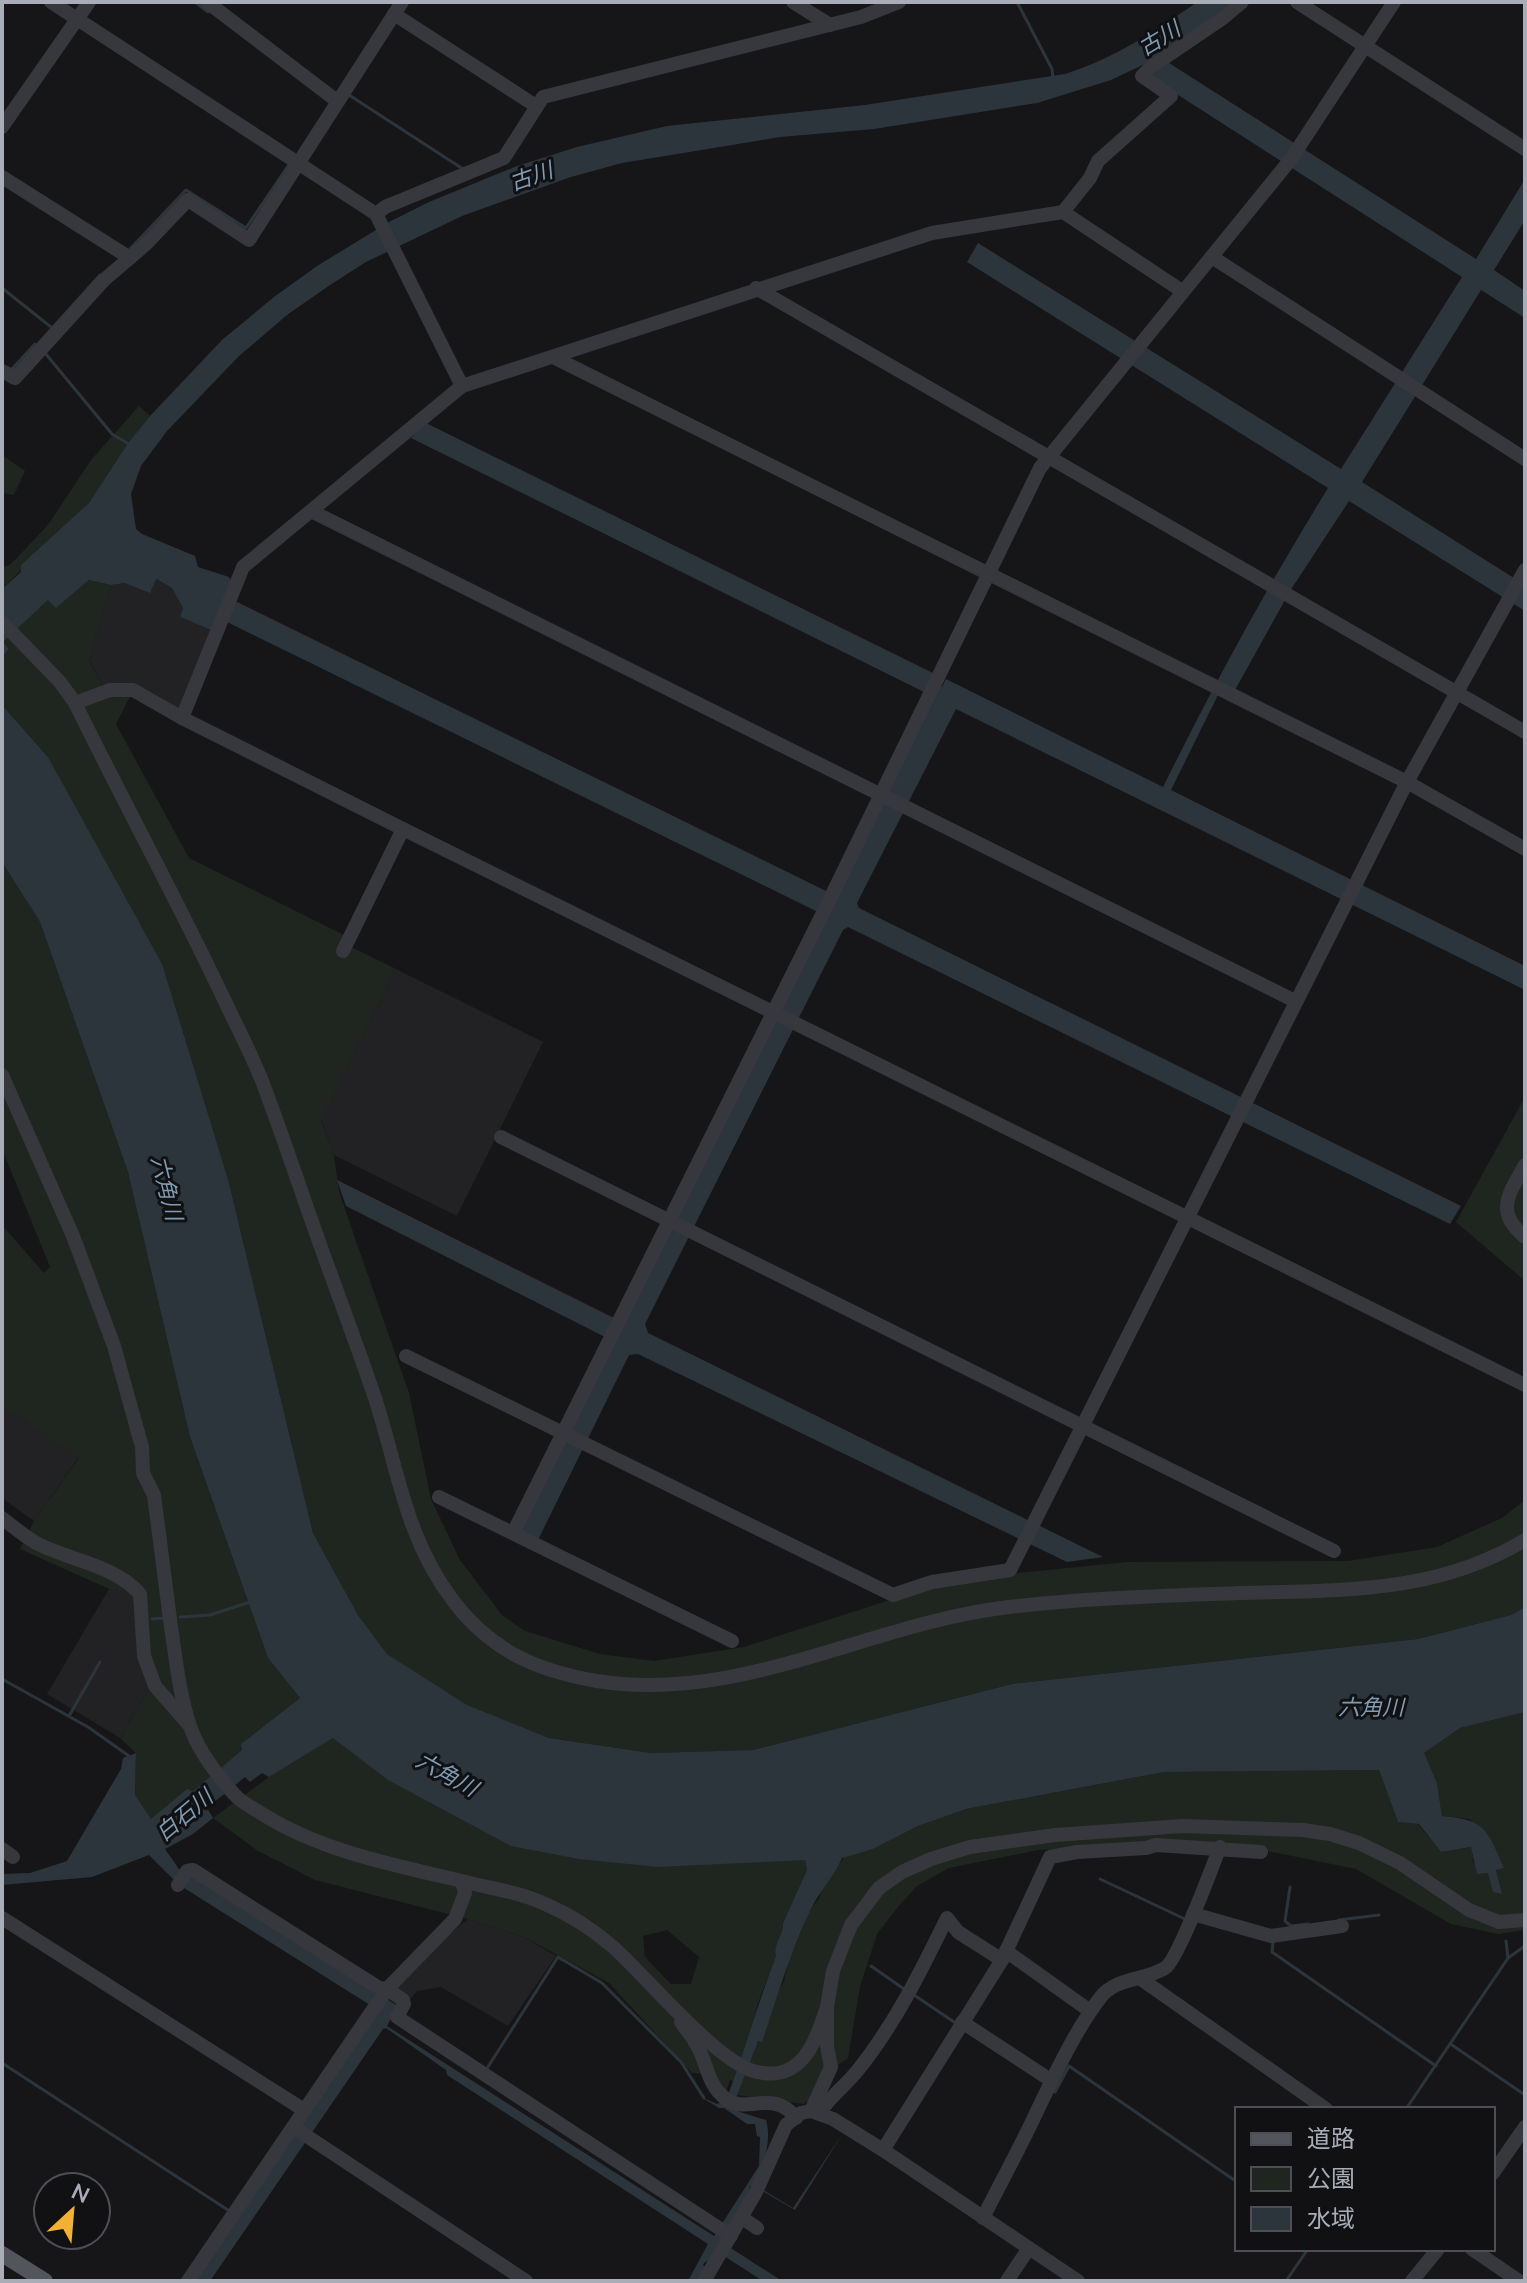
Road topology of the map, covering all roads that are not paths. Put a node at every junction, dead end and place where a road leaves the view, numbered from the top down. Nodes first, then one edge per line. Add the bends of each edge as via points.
1 (51, 2) edge
2 (89, 2) edge
3 (207, 2) edge
4 (793, 2) edge
5 (899, 2) edge
6 (1242, 2) edge
7 (1297, 2) edge
8 (1394, 2) edge
9 (398, 8) edge
10 (76, 19) junction
11 (830, 25) junction
12 (1366, 46) junction
13 (333, 97) junction
14 (536, 106) junction
15 (2, 127) edge
16 (1525, 149) edge
17 (292, 160) junction
18 (2, 177) edge
19 (1063, 212) junction
20 (379, 219) junction
21 (125, 255) junction
22 (1212, 257) junction
23 (756, 288) junction
24 (1182, 291) junction
25 (553, 357) junction
26 (2, 371) edge
27 (462, 386) junction
28 (1048, 456) junction
29 (1525, 459) edge
30 (313, 512) junction
31 (1525, 570) edge
32 (989, 575) junction
33 (2, 622) edge
34 (1455, 691) junction
35 (75, 703) junction
36 (182, 718) junction
37 (1525, 732) edge
38 (1407, 782) junction
39 (891, 799) junction
40 (403, 829) junction
41 (1525, 849) edge
42 (343, 951) dead end
43 (1295, 1001) junction
44 (782, 1017) junction
45 (2, 1075) edge
46 (501, 1137) dead end
47 (1525, 1165) edge
48 (1187, 1216) junction
49 (678, 1225) junction
50 (1525, 1237) edge
51 (406, 1356) dead end
52 (1525, 1385) edge
53 (1082, 1425) junction
54 (571, 1438) junction
55 (439, 1497) dead end
56 (2, 1518) edge
57 (513, 1533) junction
58 (1525, 1540) edge
59 (1334, 1551) dead end
60 (732, 1641) dead end
61 (189, 1725) junction
62 (1220, 1847) junction
63 (1261, 1852) dead end
64 (462, 1881) junction
65 (178, 1885) dead end
66 (1525, 1909) edge
67 (1492, 1917) junction
68 (2, 1918) edge
69 (1190, 1919) junction
70 (1525, 1920) edge
71 (1342, 1926) dead end
72 (1004, 1955) junction
73 (1144, 1981) junction
74 (381, 1997) junction
75 (665, 1999) junction
76 (827, 2007) junction
77 (1090, 2011) junction
78 (961, 2025) junction
79 (1050, 2085) junction
80 (1323, 2107) edge
81 (304, 2110) junction
82 (816, 2112) junction
83 (796, 2118) junction
84 (1525, 2127) edge
85 (294, 2128) junction
86 (883, 2150) junction
87 (1495, 2170) edge
88 (741, 2217) junction
89 (983, 2218) junction
90 (757, 2228) dead end
91 (730, 2238) junction
92 (1029, 2248) junction
93 (1436, 2251) edge
94 (1475, 2251) edge
95 (2, 2254) edge
96 (45, 2281) edge
97 (188, 2281) edge
98 (526, 2281) edge
99 (704, 2281) edge
100 (1007, 2281) edge
101 (1078, 2281) edge
102 (1412, 2281) edge
103 (1519, 2281) edge

1 - 10 street
2 - 10 street
3 - 13 street
4 - 11 street
5 - 11 street
6 - 19 street via 1142,76 1171,96 1098,161
7 - 12 street
8 - 12 street
9 - 13 street
9 - 14 street
10 - 15 street
10 - 17 street
11 - 14 street via 543,97
12 - 16 street
12 - 22 street via 1294,155
13 - 17 street
14 - 20 street via 504,158 385,207
17 - 20 street
17 - 21 street via 249,240 188,200
18 - 21 street
19 - 23 street via 932,233
19 - 24 street
20 - 27 street
21 - 26 street via 15,378
22 - 24 street
22 - 29 street
23 - 25 street
23 - 28 street
24 - 28 street
25 - 27 street
25 - 32 street
27 - 30 street
28 - 32 street
28 - 34 street
30 - 36 street via 243,567
30 - 39 street
31 - 34 street
32 - 38 street
32 - 39 street via 935,686
33 - 35 street
34 - 37 street
34 - 38 street
35 - 36 street via 110,690 133,690
35 - 58 street via 260,1076 375,1399 417,1541 452,1600 495,1645 561,1673 599,1681 697,1682 798,1662 945,1617 1114,1597 1393,1585 1450,1575 1494,1559
36 - 40 street
38 - 41 street
38 - 43 street
39 - 43 street
39 - 44 street via 826,906
40 - 42 street
40 - 44 street
43 - 48 street
44 - 48 street
44 - 49 street
45 - 61 street via 73,1236 114,1346 142,1447 143,1473 154,1495 178,1680
46 - 49 street
47 - 50 street via 1506,1208
48 - 52 street
48 - 53 street
49 - 53 street
49 - 54 street via 614,1329
51 - 54 street
53 - 54 street via 1010,1570 932,1582 893,1595
53 - 59 street
54 - 57 street
55 - 57 street
56 - 61 street via 37,1544 134,1586 140,1594 144,1656 155,1686
57 - 60 street
61 - 64 street via 211,1766 237,1798 278,1824 330,1846
62 - 63 street
62 - 69 street
62 - 72 street via 1156,1845 1050,1857
64 - 74 street via 465,1893 455,1919
64 - 75 street via 544,1903 592,1929
65 - 74 street via 193,1870 379,1988
66 - 67 street
67 - 70 street via 1499,1922
67 - 76 street via 1461,1905 1400,1863 1330,1834 1183,1826 1011,1839 931,1859 879,1888 841,1946
68 - 81 street
69 - 71 street via 1271,1936
69 - 73 street via 1168,1967
72 - 77 street
72 - 78 street
72 - 82 street via 958,1932 947,1918 891,2024 856,2072
73 - 77 street via 1115,1983
73 - 80 street
74 - 81 street
74 - 91 street via 403,2000 397,2017
75 - 76 street via 729,2059 770,2074 795,2067
75 - 83 street via 699,2049 713,2085 731,2101 773,2102
76 - 82 street via 831,2067
77 - 79 street
78 - 79 street
78 - 86 street
79 - 89 street
81 - 85 street
82 - 83 street
82 - 86 street
83 - 88 street via 786,2125
84 - 87 street
85 - 97 street
85 - 98 street
86 - 89 street
88 - 90 street
88 - 91 street
89 - 92 street
91 - 99 street
92 - 100 street
92 - 101 street
93 - 102 street
94 - 103 street
95 - 96 main road

